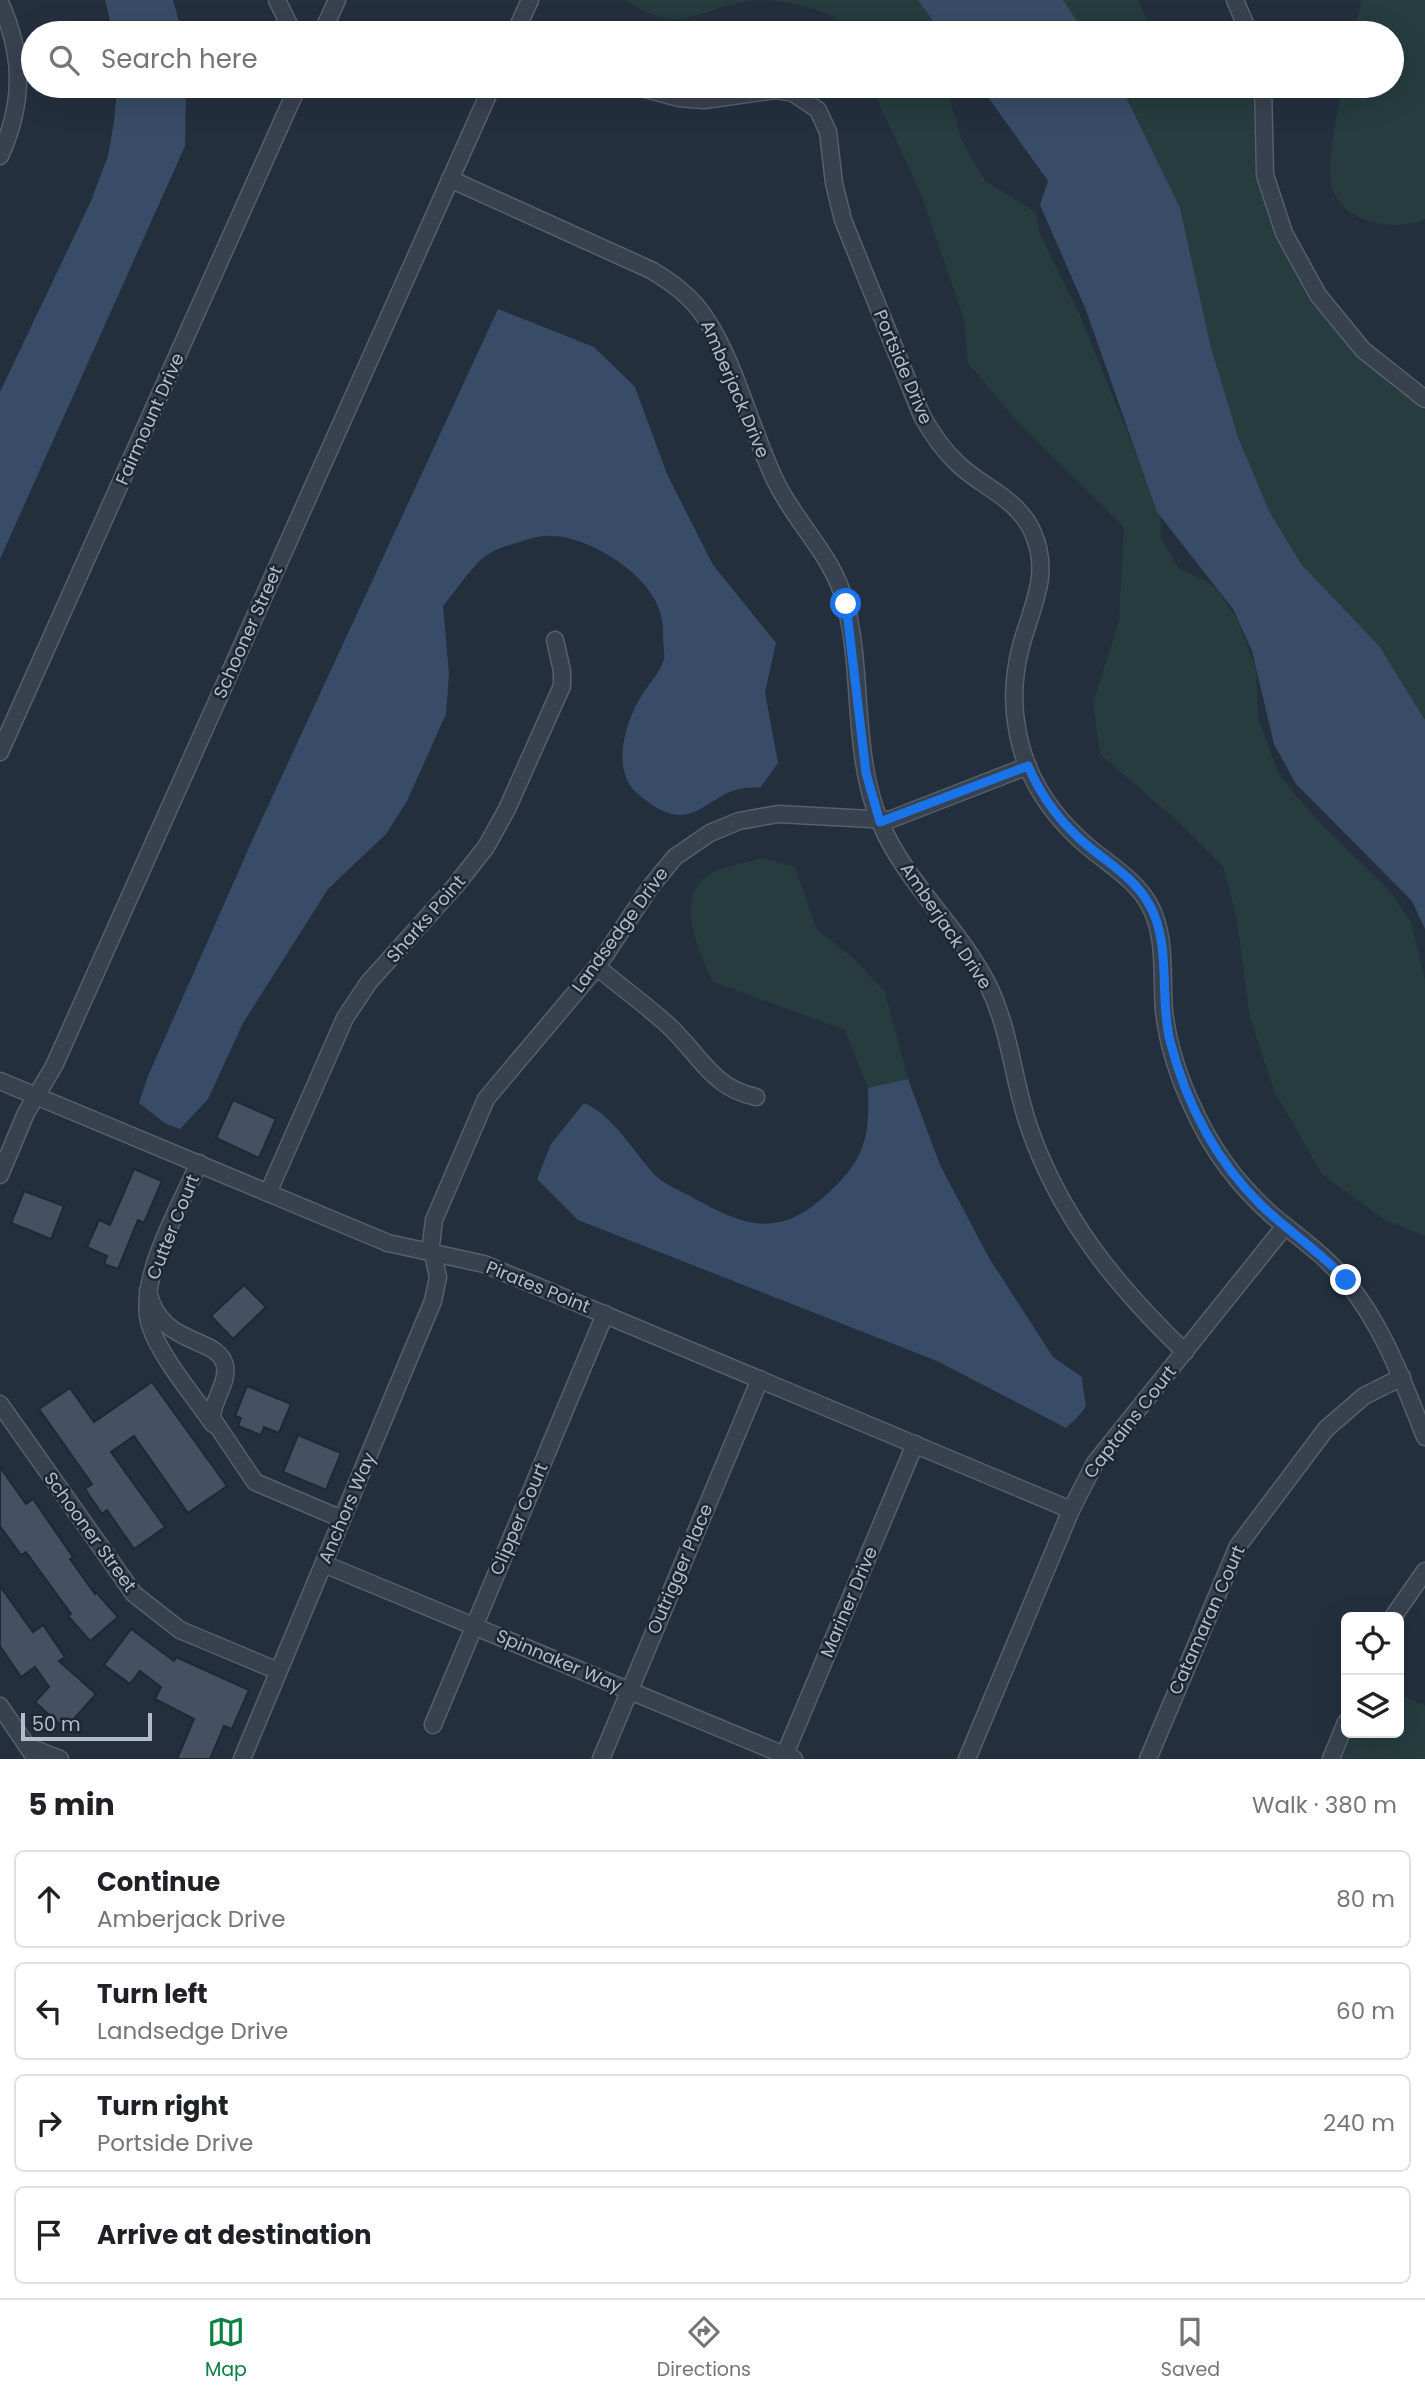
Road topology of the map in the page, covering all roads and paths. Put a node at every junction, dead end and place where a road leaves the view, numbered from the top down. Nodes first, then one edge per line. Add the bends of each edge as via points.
1 (277, 0) edge
2 (337, 0) edge
3 (530, 0) edge
4 (1236, 0) edge
5 (0, 2) edge
6 (287, 21) edge
7 (327, 21) edge
8 (521, 21) edge
9 (1244, 21) edge
10 (293, 98) edge
11 (487, 98) edge
12 (676, 98) edge
13 (718, 98) edge
14 (802, 98) edge
15 (1263, 98) edge
16 (0, 156) edge
17 (450, 179) junction
18 (1425, 399) edge
19 (555, 640) dead end
20 (0, 752) edge
21 (1028, 766) junction
22 (880, 822) junction
23 (597, 967) junction
24 (0, 1081) edge
25 (37, 1096) junction
26 (756, 1097) dead end
27 (199, 1163) junction
28 (0, 1175) edge
29 (268, 1193) junction
30 (1285, 1226) junction
31 (432, 1254) junction
32 (148, 1291) junction
33 (605, 1314) junction
34 (1185, 1352) junction
35 (1402, 1377) junction
36 (760, 1379) junction
37 (0, 1404) edge
38 (213, 1424) junction
39 (1425, 1437) edge
40 (915, 1444) junction
41 (1071, 1510) junction
42 (342, 1519) junction
43 (324, 1564) junction
44 (1425, 1571) edge
45 (1397, 1612) edge
46 (474, 1626) junction
47 (278, 1671) junction
48 (629, 1691) junction
49 (0, 1706) edge
50 (433, 1725) dead end
51 (1341, 1734) edge
52 (32, 1752) edge
53 (787, 1758) edge
54 (60, 1759) edge
55 (242, 1759) edge
56 (601, 1759) edge
57 (967, 1759) edge
58 (1148, 1759) edge
59 (1331, 1759) edge

1 - 6 street
2 - 7 street
3 - 8 street
4 - 9 street
5 - 16 street via 14,39 20,82 15,118
10 - 20 street, Fairmount Drive
11 - 17 street, Schooner Street
12 - 13 street, Portside Drive
14 - 21 street, Portside Drive via 824,121 843,220 922,416 957,463 1024,516 1040,553 1039,595 1020,651 1014,697
15 - 18 street via 1265,175 1284,233 1318,295 1363,350
17 - 22 street, Amberjack Drive via 651,270 681,290 706,317 777,485 842,589 866,773
17 - 25 street, Schooner Street
19 - 29 street, Sharks Point via 562,686 507,809 474,864 355,1002
21 - 22 street, Landsedge Drive
21 - 30 street, Portside Drive via 1061,820 1128,878 1150,905 1160,938 1169,1037 1186,1091 1227,1165
22 - 23 street, Landsedge Drive via 778,814 710,832 664,868
22 - 34 street, Amberjack Drive via 923,895 970,954 989,987 1006,1032 1029,1126 1071,1217 1127,1294
23 - 26 street via 670,1027 719,1082
23 - 31 street, Landsedge Drive via 486,1099 438,1205
24 - 25 street, Pirates Point
25 - 27 street, Pirates Point
25 - 28 street, Schooner Street
27 - 29 street, Pirates Point
27 - 32 street, Cutter Court
29 - 31 street, Pirates Point via 388,1243
30 - 34 street, Captains Court
30 - 35 street, Portside Drive via 1346,1280 1383,1335
31 - 33 street, Pirates Point via 484,1264
31 - 42 street, Anchors Way via 437,1291
32 - 38 street, Cutter Court via 148,1317 156,1338
32 - 38 street, Cutter Court via 165,1325 222,1358 225,1371
33 - 36 street, Pirates Point
33 - 46 street, Clipper Court
34 - 41 street, Captains Court via 1094,1462
35 - 39 street, Portside Drive
35 - 58 street, Catamaran Court via 1364,1396 1326,1429 1238,1546
36 - 40 street, Pirates Point
36 - 48 street, Outrigger Place
37 - 47 street, Schooner Street via 134,1594 180,1630
38 - 42 street, Cutter Court via 255,1482
40 - 41 street, Pirates Point
40 - 53 street, Mariner Drive
41 - 57 street, Captains Court
42 - 43 street, Anchors Way
43 - 46 street, Spinnaker Way
43 - 47 street, Anchors Way
44 - 45 street
46 - 48 street, Spinnaker Way
46 - 50 street, Clipper Court
47 - 55 street, Anchors Way
48 - 53 street, Spinnaker Way
48 - 56 street, Outrigger Place
49 - 52 street
51 - 59 street
52 - 54 street

